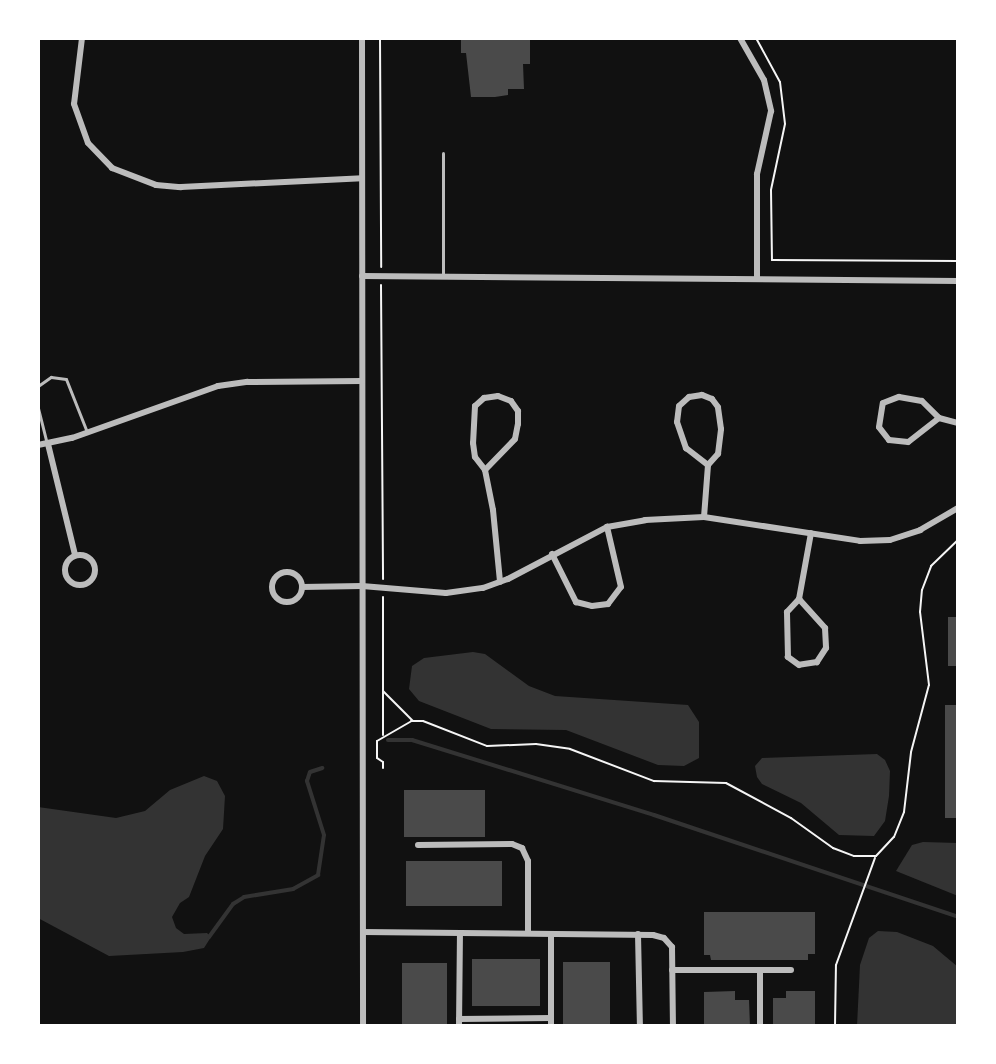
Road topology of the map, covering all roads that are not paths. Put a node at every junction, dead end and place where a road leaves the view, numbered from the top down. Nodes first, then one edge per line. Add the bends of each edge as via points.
1 (82, 38) edge
2 (362, 38) edge
3 (740, 38) edge
4 (443, 153) dead end
5 (362, 178) junction
6 (362, 276) junction
7 (443, 277) junction
8 (757, 279) junction
9 (958, 281) edge
10 (362, 381) junction
11 (38, 386) edge
12 (38, 408) edge
13 (939, 418) junction
14 (958, 423) edge
15 (87, 432) junction
16 (48, 444) junction
17 (38, 445) edge
18 (708, 465) junction
19 (485, 470) junction
20 (958, 508) edge
21 (704, 517) junction
22 (607, 527) junction
23 (811, 533) junction
24 (552, 554) junction
25 (75, 555) junction
26 (500, 582) junction
27 (362, 586) junction
28 (302, 587) junction
29 (799, 599) junction
30 (418, 845) dead end
31 (363, 932) junction
32 (460, 933) junction
33 (528, 933) junction
34 (551, 934) junction
35 (638, 934) junction
36 (672, 970) junction
37 (791, 970) dead end
38 (760, 971) junction
39 (459, 1022) edge
40 (551, 1022) edge
41 (363, 1026) edge
42 (640, 1026) edge
43 (673, 1026) edge
44 (760, 1026) edge

1 - 5 street via 74,104 88,143 112,168 156,185 181,187
2 - 5 street
3 - 8 street via 764,80 771,111 757,174
4 - 7 lane
5 - 6 street
6 - 7 street
6 - 10 street
7 - 8 street
8 - 9 street
10 - 15 street via 218,386
10 - 27 street
11 - 15 lane via 51,377 66,379
12 - 16 lane
13 - 13 street via 922,401 889,398 879,409 879,427 889,440 908,442
13 - 14 street
15 - 16 street
16 - 17 street
16 - 25 street
18 - 18 street via 718,454 720,418 712,399 689,397 679,406 677,422 686,448
18 - 21 street
19 - 19 street via 475,457 475,406 498,396 511,401 518,424 515,439
19 - 26 street
20 - 23 street via 890,540
21 - 22 street
21 - 23 street
22 - 24 street
22 - 24 street via 621,587 608,604 576,602
23 - 29 street
24 - 26 street
25 - 25 street via 67,561 65,575 71,583 85,585 95,573 93,563
26 - 27 street via 446,593
27 - 28 street
27 - 31 street
28 - 28 street via 290,572 279,574 271,587 278,600 287,603 300,596
29 - 29 street via 787,612 786,640 788,657 799,665 817,662 826,648 825,628
30 - 33 street via 522,848 528,861
31 - 32 street
31 - 41 street
32 - 33 street
32 - 39 street
33 - 34 street
34 - 35 street
34 - 40 street
35 - 36 street via 664,938 672,947
35 - 42 street
36 - 38 street
36 - 43 street
37 - 38 street
38 - 44 street
39 - 40 street

